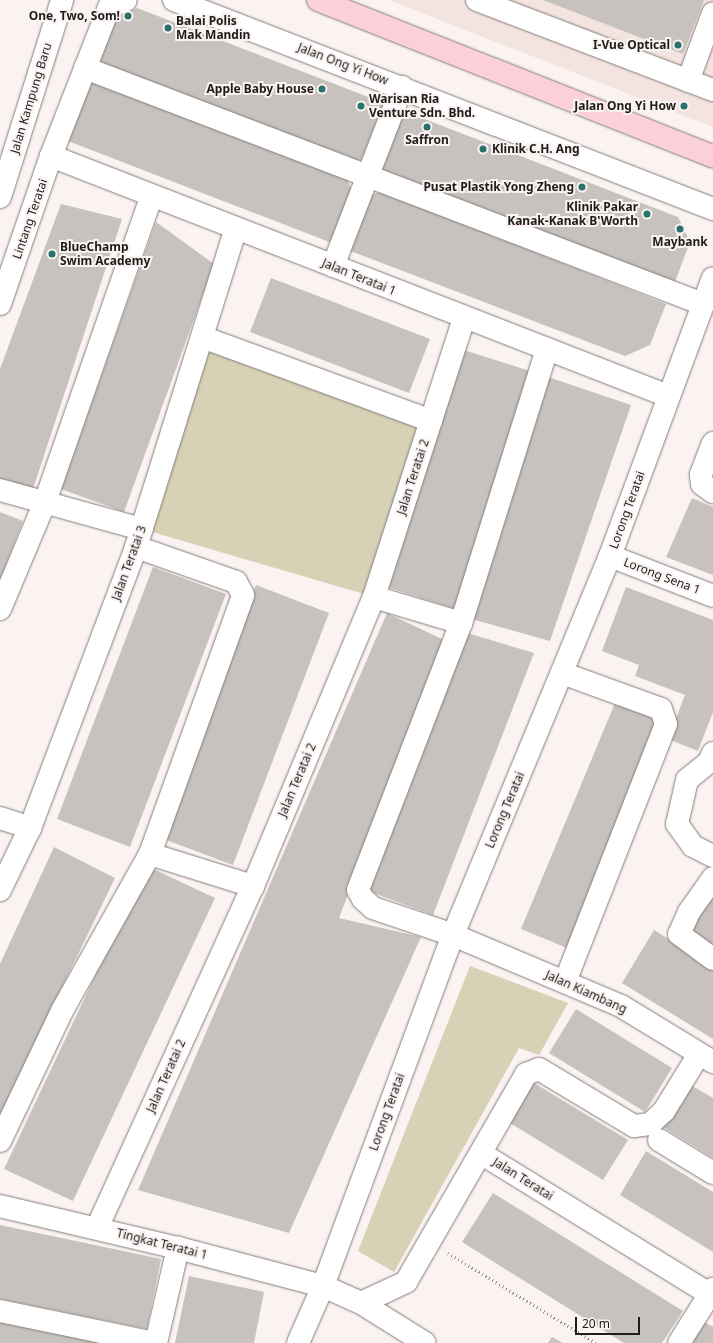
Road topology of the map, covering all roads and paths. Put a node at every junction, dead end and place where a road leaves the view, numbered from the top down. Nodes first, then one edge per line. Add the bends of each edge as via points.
1 (62, 0) edge
2 (126, 0) edge
3 (174, 0) edge
4 (318, 0) edge
5 (477, 0) edge
6 (713, 13) edge
7 (85, 68) junction
8 (688, 81) junction
9 (402, 86) junction
10 (713, 90) edge
11 (51, 156) junction
12 (713, 156) edge
13 (368, 176) junction
14 (0, 197) edge
15 (151, 197) junction
16 (713, 209) edge
17 (236, 228) junction
18 (333, 266) junction
19 (713, 278) edge
20 (0, 304) edge
21 (703, 304) junction
22 (464, 318) junction
23 (202, 337) junction
24 (547, 349) junction
25 (668, 396) junction
26 (431, 421) junction
27 (713, 443) edge
28 (0, 490) edge
29 (713, 492) edge
30 (45, 502) junction
31 (139, 538) junction
32 (610, 556) junction
33 (713, 596) edge
34 (374, 597) junction
35 (0, 609) edge
36 (461, 623) junction
37 (562, 673) junction
38 (713, 753) edge
39 (0, 818) edge
40 (30, 828) junction
41 (150, 854) junction
42 (713, 856) edge
43 (713, 878) edge
44 (253, 886) junction
45 (0, 890) edge
46 (453, 935) junction
47 (713, 959) edge
48 (565, 982) junction
49 (706, 1058) edge
50 (659, 1140) dead end
51 (0, 1141) edge
52 (482, 1154) junction
53 (713, 1173) edge
54 (0, 1206) edge
55 (97, 1228) junction
56 (430, 1242) junction
57 (178, 1248) junction
58 (323, 1286) junction
59 (712, 1293) edge
60 (361, 1303) junction
61 (0, 1311) edge
62 (155, 1343) edge
63 (298, 1343) edge
64 (425, 1343) edge
65 (596, 1343) edge
66 (679, 1343) edge

1 - 14 street, Jalan Kampung Baru
2 - 7 street via 109,7
3 - 9 street, Jalan Ong Yi How
4 - 12 main road
5 - 8 street
6 - 8 street
7 - 11 street
7 - 13 street
8 - 10 street
9 - 13 street
9 - 16 street, Jalan Ong Yi How
11 - 15 street, Jalan Teratai 1
11 - 20 street, Lintang Teratai
13 - 18 street
13 - 21 street
15 - 17 street, Jalan Teratai 1
15 - 30 street
17 - 18 street, Jalan Teratai 1
17 - 23 street, Jalan Teratai 3
18 - 22 street, Jalan Teratai 1
19 - 21 street, Lorong Teratai
21 - 25 street, Lorong Teratai
22 - 24 street, Jalan Teratai 1
22 - 26 street, Jalan Teratai 2
23 - 26 street
23 - 31 street, Jalan Teratai 3
24 - 25 street, Jalan Teratai 1
24 - 36 street
25 - 32 street, Lorong Teratai
26 - 34 street, Jalan Teratai 2
27 - 29 street via 701,475 702,484
28 - 30 street
30 - 31 street
30 - 35 street
31 - 40 street, Jalan Teratai 3
31 - 41 street via 236,582 243,595
32 - 33 street, Lorong Sena 1
32 - 37 street, Lorong Teratai
34 - 36 street
34 - 44 street, Jalan Teratai 2
36 - 46 street, Jalan Kiambang via 358,890 373,908
37 - 46 street, Lorong Teratai
37 - 48 street via 661,709 666,724
38 - 42 street via 709,762 687,780 678,824 693,846
39 - 40 street
40 - 45 street, Jalan Teratai 3
41 - 44 street
41 - 51 street via 64,1009
43 - 47 street via 689,912 679,934
44 - 55 street, Jalan Teratai 2
46 - 48 street, Jalan Kiambang
46 - 58 street, Lorong Teratai
48 - 49 street, Jalan Kiambang via 621,1006
49 - 52 street via 664,1111 650,1124 634,1126 539,1069 526,1074
50 - 53 street
52 - 56 street, Jalan Teratai
52 - 59 street, Jalan Teratai
54 - 55 street, Tingkat Teratai 1
55 - 57 street, Tingkat Teratai 1
56 - 60 street, Jalan Teratai via 406,1282
56 - 65 path
57 - 58 street, Tingkat Teratai 1
57 - 62 street
58 - 60 street
58 - 63 street, Lorong Teratai
59 - 66 street
60 - 64 street
61 - 62 street

